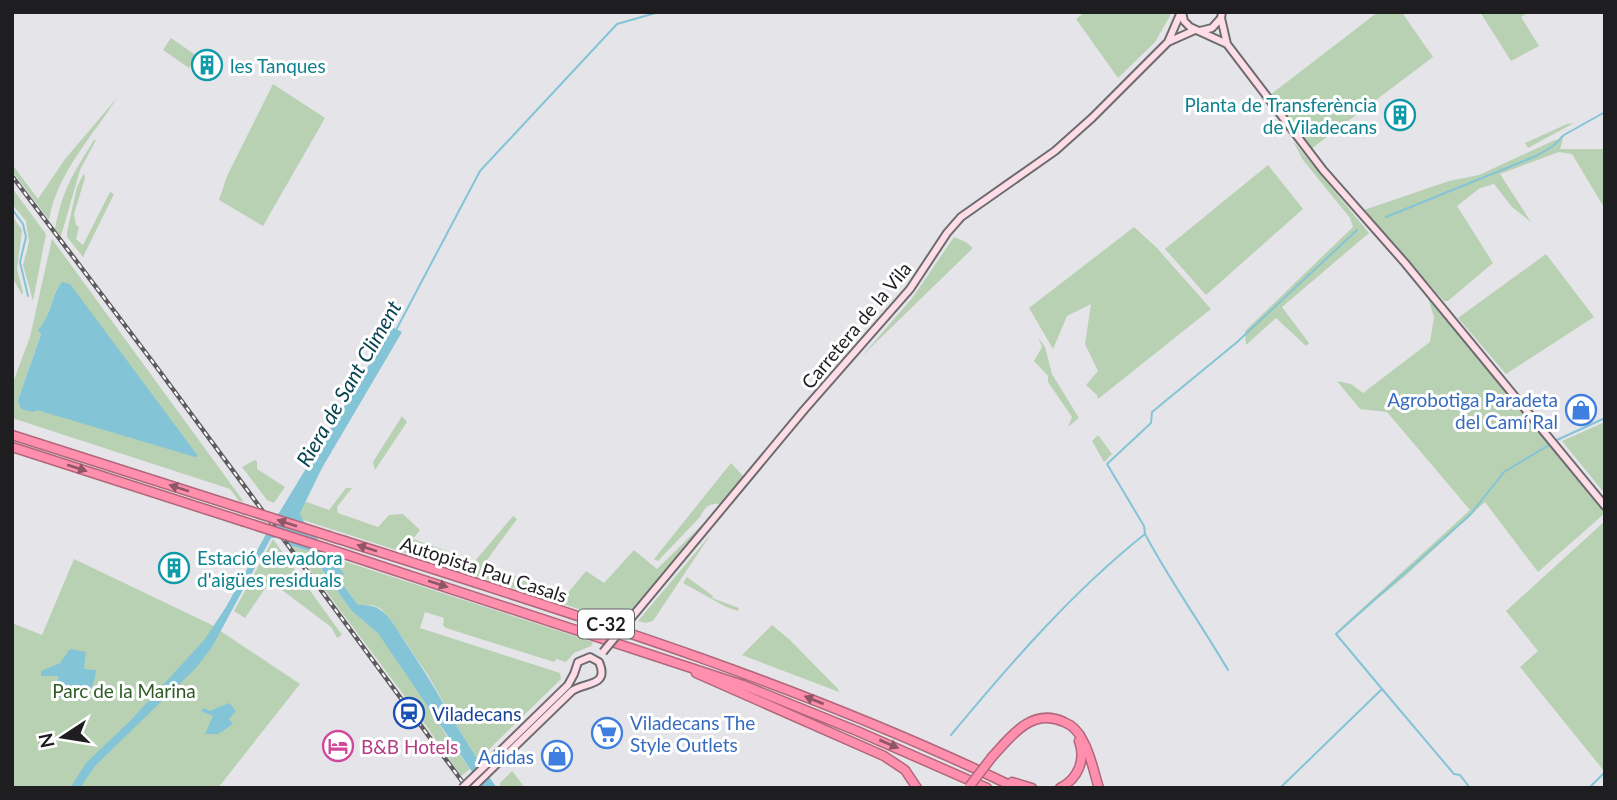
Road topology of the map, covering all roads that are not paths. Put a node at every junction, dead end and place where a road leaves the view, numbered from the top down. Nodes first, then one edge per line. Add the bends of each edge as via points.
1 (1182, 12) edge
2 (1221, 15) edge
3 (1198, 30) junction
4 (1168, 42) junction
5 (1227, 44) junction
6 (12, 435) edge
7 (12, 447) edge
8 (1605, 506) edge
9 (665, 658) junction
10 (597, 660) junction
11 (574, 674) junction
12 (584, 684) junction
13 (1064, 722) junction
14 (492, 764) junction
15 (990, 775) junction
16 (914, 784) edge
17 (969, 787) edge
18 (462, 788) edge
19 (472, 788) edge
20 (987, 788) edge
21 (1016, 788) edge
22 (1032, 788) edge
23 (1060, 788) edge
24 (1099, 788) edge

1 - 3 main road via 1186,23
1 - 4 main road
2 - 3 main road via 1212,28
2 - 5 main road
3 - 4 main road
3 - 5 main road
4 - 10 main road, Carretera de la Vila, bridge via 1066,142 961,217 910,289
5 - 8 main road via 1323,170
15 -> 6 highway, Autopista Pau Casals / C-32, bridge via 714,661
7 -> 9 highway, Autopista Pau Casals / C-32, bridge
9 - 16 highway via 884,756 905,770
9 -> 20 highway, Autopista Pau Casals / C-32 via 844,725
10 - 11 main road via 580,659
10 - 12 main road via 601,677
11 - 12 main road
11 - 14 main road
12 - 14 main road
13 - 17 highway, bridge via 1049,717 1026,723
13 - 23 highway via 1080,742 1081,760 1073,779
13 - 24 highway via 1082,739
14 - 18 main road, bridge
14 - 19 main road
15 - 21 highway, Autopista Pau Casals / C-32
15 - 22 highway

